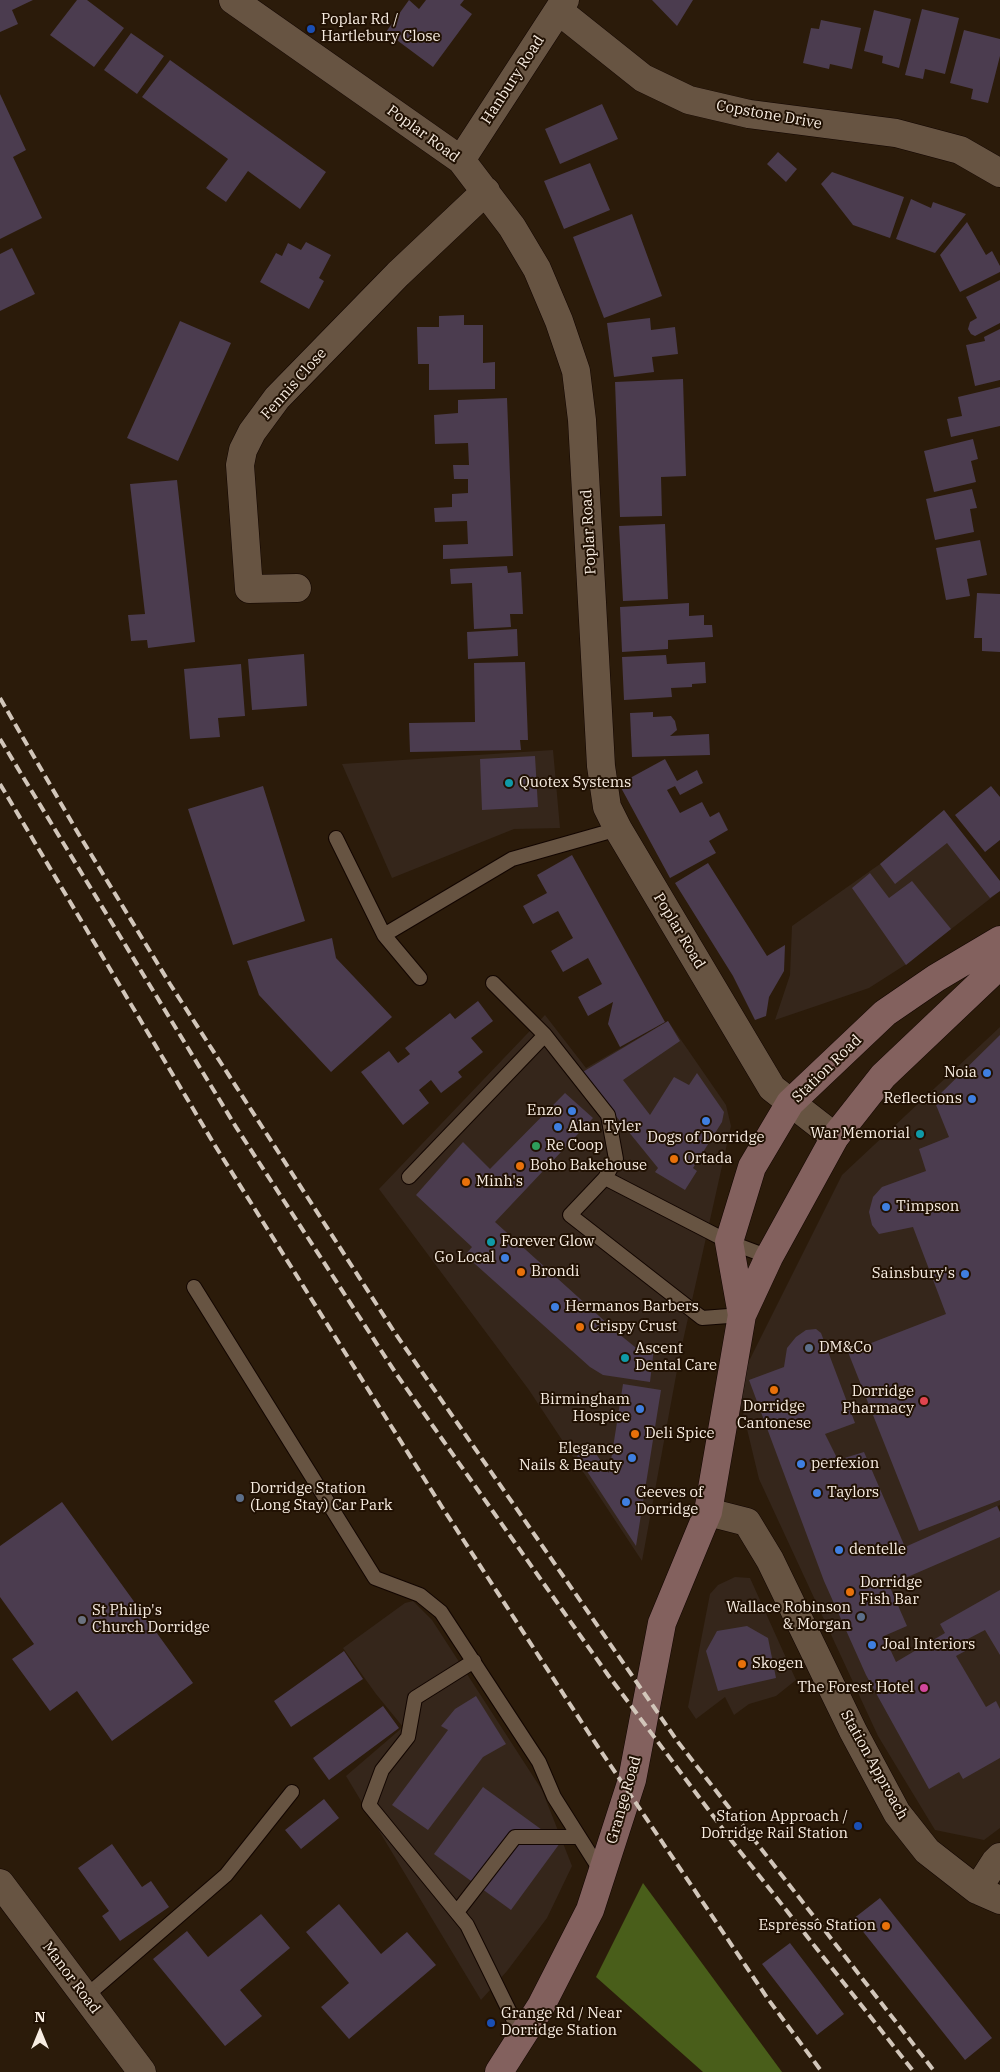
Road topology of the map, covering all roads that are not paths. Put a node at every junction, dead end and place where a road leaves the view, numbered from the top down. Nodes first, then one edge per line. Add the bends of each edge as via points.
1 (233, 0) edge
2 (562, 5) edge
3 (461, 160) junction
4 (1000, 173) edge
5 (486, 191) junction
6 (297, 588) dead end
7 (618, 829) junction
8 (336, 838) dead end
9 (384, 935) junction
10 (1000, 940) edge
11 (1000, 965) edge
12 (420, 978) dead end
13 (493, 983) dead end
14 (545, 1035) junction
15 (790, 1103) junction
16 (835, 1137) junction
17 (409, 1177) dead end
18 (605, 1178) junction
19 (729, 1242) junction
20 (769, 1257) junction
21 (194, 1287) dead end
22 (742, 1315) junction
23 (708, 1512) junction
24 (474, 1661) junction
25 (292, 1792) dead end
26 (580, 1837) junction
27 (1000, 1858) edge
28 (602, 1873) junction
29 (0, 1883) edge
30 (989, 1895) edge
31 (457, 1912) junction
32 (85, 1997) junction
33 (522, 2037) junction
34 (142, 2072) edge
35 (499, 2072) edge

1 - 3 street, Poplar Road
2 - 3 street, Hanbury Road
2 - 4 street, Copstone Drive via 643,78 688,100 749,114 896,133 960,150
3 - 5 street, Poplar Road
5 - 6 street, Fennis Close via 398,274 277,398 243,450 240,465 249,589
5 - 7 street, Poplar Road via 537,269 576,371 583,429 601,766 607,807
7 - 9 lane via 512,859
7 - 15 street, Poplar Road via 772,1088
8 - 9 lane
9 - 12 lane
10 - 15 main road, Station Road via 885,1013
11 - 16 main road, Station Road via 883,1076
13 - 14 lane
14 - 17 lane
14 - 18 lane via 608,1115 616,1159
15 - 16 street, Poplar Road
15 - 19 main road, Station Road via 752,1167
16 - 20 main road, Station Road
18 - 19 lane
18 - 22 lane via 570,1215 702,1318
19 - 20 lane
19 - 22 main road, Station Road
20 - 22 main road, Station Road
21 - 24 lane via 376,1578 432,1603 442,1612
22 - 23 main road, Station Road
23 - 28 main road, Grange Road via 662,1623 632,1780
23 - 30 street, Station Approach via 747,1522 770,1560 853,1731 897,1813 927,1851
24 - 26 lane via 539,1762 554,1797
24 - 31 lane via 415,1698 408,1737 382,1770 369,1805
25 - 32 lane via 226,1876
26 - 28 lane
26 - 31 lane via 514,1837
27 - 30 street
28 - 33 main road, Grange Road via 590,1910
29 - 32 street, Manor Road
31 - 33 lane via 467,1925
32 - 34 street, Manor Road
33 - 35 main road, Grange Road

